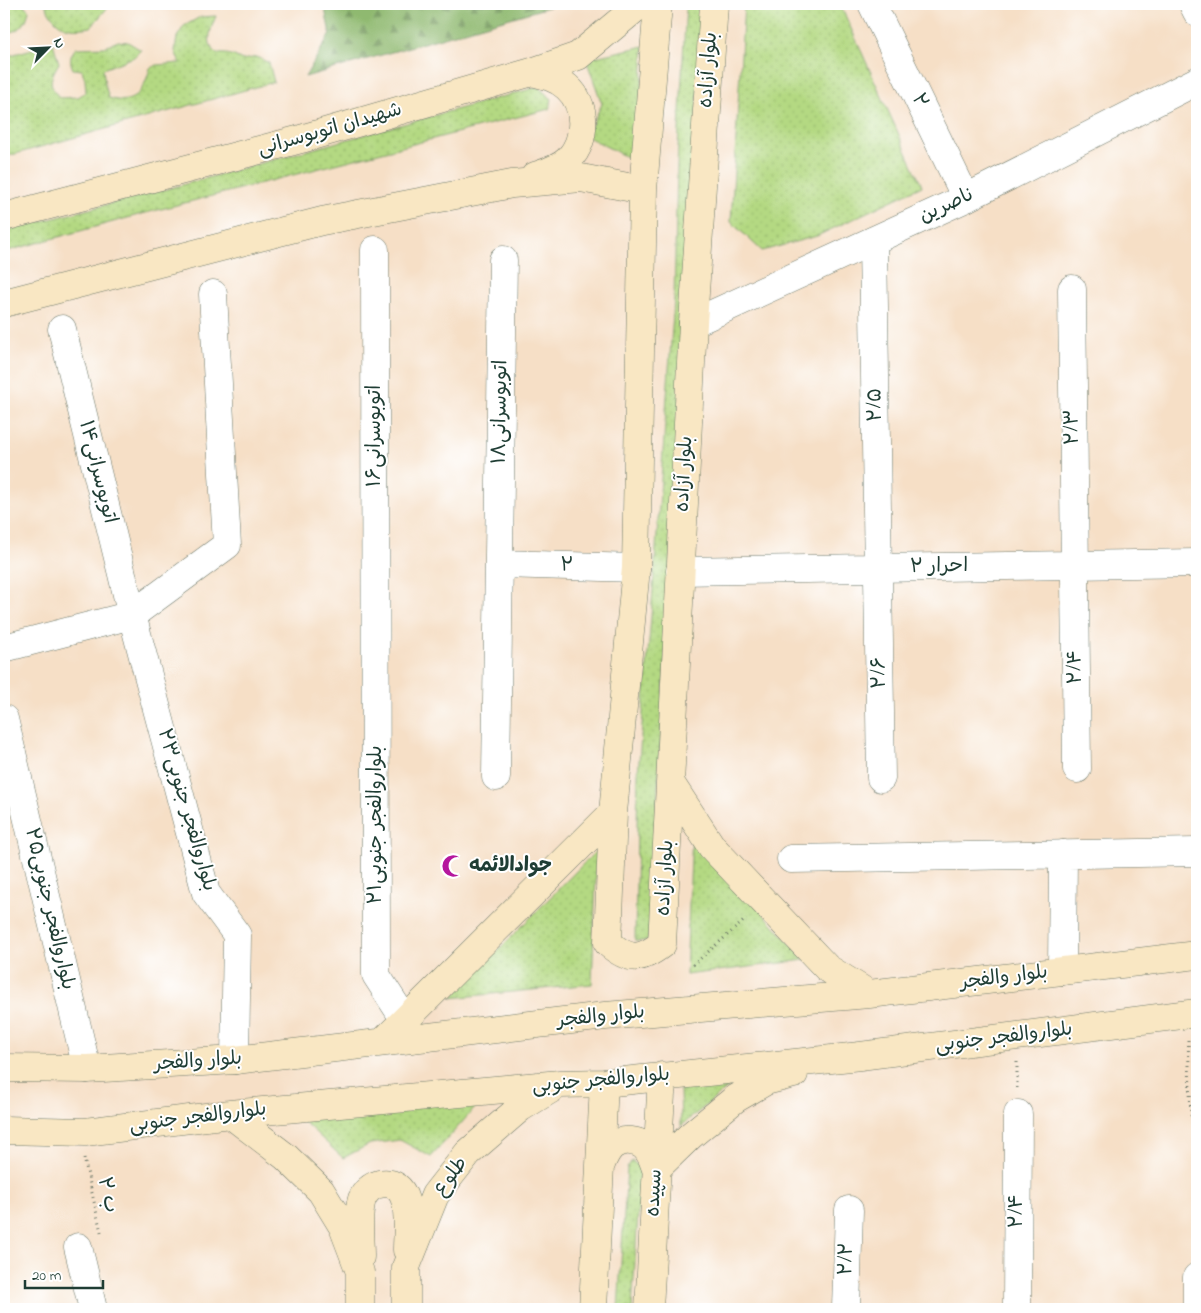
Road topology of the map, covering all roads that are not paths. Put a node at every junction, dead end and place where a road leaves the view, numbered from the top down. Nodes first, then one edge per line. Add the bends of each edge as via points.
1 (636, 4) edge
2 (658, 4) edge
3 (714, 4) edge
4 (872, 4) edge
5 (1193, 4) edge
6 (1197, 12) edge
7 (532, 72) junction
8 (1197, 81) edge
9 (512, 184) junction
10 (643, 190) junction
11 (966, 198) junction
12 (4, 217) edge
13 (873, 241) junction
14 (375, 250) dead end
15 (503, 260) dead end
16 (1072, 289) dead end
17 (213, 294) dead end
18 (4, 303) edge
19 (693, 323) junction
20 (62, 329) dead end
21 (1197, 563) edge
22 (499, 564) junction
23 (1075, 565) junction
24 (636, 568) junction
25 (879, 568) junction
26 (680, 571) junction
27 (132, 615) junction
28 (376, 621) joint
29 (4, 648) edge
30 (4, 719) edge
31 (1077, 769) dead end
32 (496, 777) dead end
33 (881, 778) dead end
34 (671, 784) junction
35 (613, 812) junction
36 (1197, 852) edge
37 (1063, 854) junction
38 (791, 858) dead end
39 (1197, 955) edge
40 (1062, 971) junction
41 (869, 994) junction
42 (1192, 1014) edge
43 (405, 1020) junction
44 (383, 1042) junction
45 (860, 1056) junction
46 (235, 1060) junction
47 (4, 1068) edge
48 (87, 1069) junction
49 (662, 1076) junction
50 (604, 1083) junction
51 (560, 1084) junction
52 (230, 1114) junction
53 (1018, 1114) road end
54 (4, 1130) edge
55 (600, 1167) junction
56 (656, 1169) junction
57 (849, 1210) dead end
58 (78, 1247) road end
59 (406, 1267) junction
60 (360, 1272) junction
61 (1197, 1277) edge
62 (93, 1309) edge
63 (360, 1309) edge
64 (406, 1309) edge
65 (593, 1309) edge
66 (649, 1309) edge
67 (846, 1309) edge
68 (1017, 1309) edge
69 (1197, 1309) edge

1 - 7 main road, شهیدان اتوبوسرانی via 632,11 578,56
2 - 10 main road
3 - 19 main road, بلوار آزاده
4 - 11 street, ۲
5 - 6 street
7 - 9 main road via 552,77 568,88 579,104 583,123 580,143 569,159 553,170
7 - 12 main road, شهیدان اتوبوسرانی via 301,139
8 - 11 street, ناصرین
9 - 10 main road via 581,178
9 - 18 main road via 322,221
10 - 24 main road
11 - 13 street, ناصرین
13 - 19 street, ناصرین
13 - 25 street, ۲/۵
14 - 28 street, اتوبوسرانی۱۶
15 - 22 street, اتوبوسرانی۱۸
16 - 23 street, ۲/۳
17 - 27 street via 227,545
19 - 26 main road, بلوار آزاده
20 - 27 street, اتوبوسرانی۱۴
21 - 23 street, ۲ احرار
22 - 24 street, ۲
22 - 32 street, اتوبوسرانی۱۸
23 - 25 street, ۲ احرار
23 - 31 street, ۲/۴
24 - 35 main road
25 - 26 street, ۲ احرار
25 - 33 street, ۲/۶
26 - 34 main road, بلوار آزاده
27 - 29 street
27 - 46 street, بلواروالفجر جنوبی۲۳ via 206,893 237,935
28 - 43 street, بلواروالفجر جنوبی۲۱ via 376,975
30 - 48 street, بلواروالفجر جنوبی۲۵
34 - 35 main road, بلوار آزاده via 662,944 650,954 635,957 620,953 608,943
34 - 41 main road via 712,847 827,968
35 - 43 main road
36 - 37 street
37 - 38 street
37 - 40 street
39 - 40 main road, بلوار والفجر
40 - 41 main road, بلوار والفجر
41 - 44 main road, بلوار والفجر via 605,1016
42 - 45 main road, بلواروالفجر جنوبی
43 - 44 main road
44 - 46 main road, بلوار والفجر
45 - 49 main road, بلواروالفجر جنوبی
45 - 56 main road via 766,1081 735,1099
46 - 48 main road, بلوار والفجر
47 - 48 main road, بلوار والفجر
49 - 50 main road, بلواروالفجر جنوبی
49 - 56 main road, سپیده
50 - 51 main road, بلواروالفجر جنوبی
50 - 55 main road
51 - 52 main road, بلواروالفجر جنوبی
51 - 59 main road, طلوع via 520,1108 468,1154 435,1195
52 - 54 main road, بلواروالفجر جنوبی via 77,1132
52 - 60 main road via 321,1190 343,1227
53 - 68 street, ۲/۴
55 - 56 main road via 613,1145 624,1140 636,1141 647,1149
55 - 65 main road
56 - 66 main road, سپیده
57 - 67 street, ۲/۲
58 - 62 street
59 - 60 main road via 405,1198 400,1190 384,1183 375,1185 363,1197
59 - 64 main road, طلوع
60 - 63 main road
61 - 69 street

